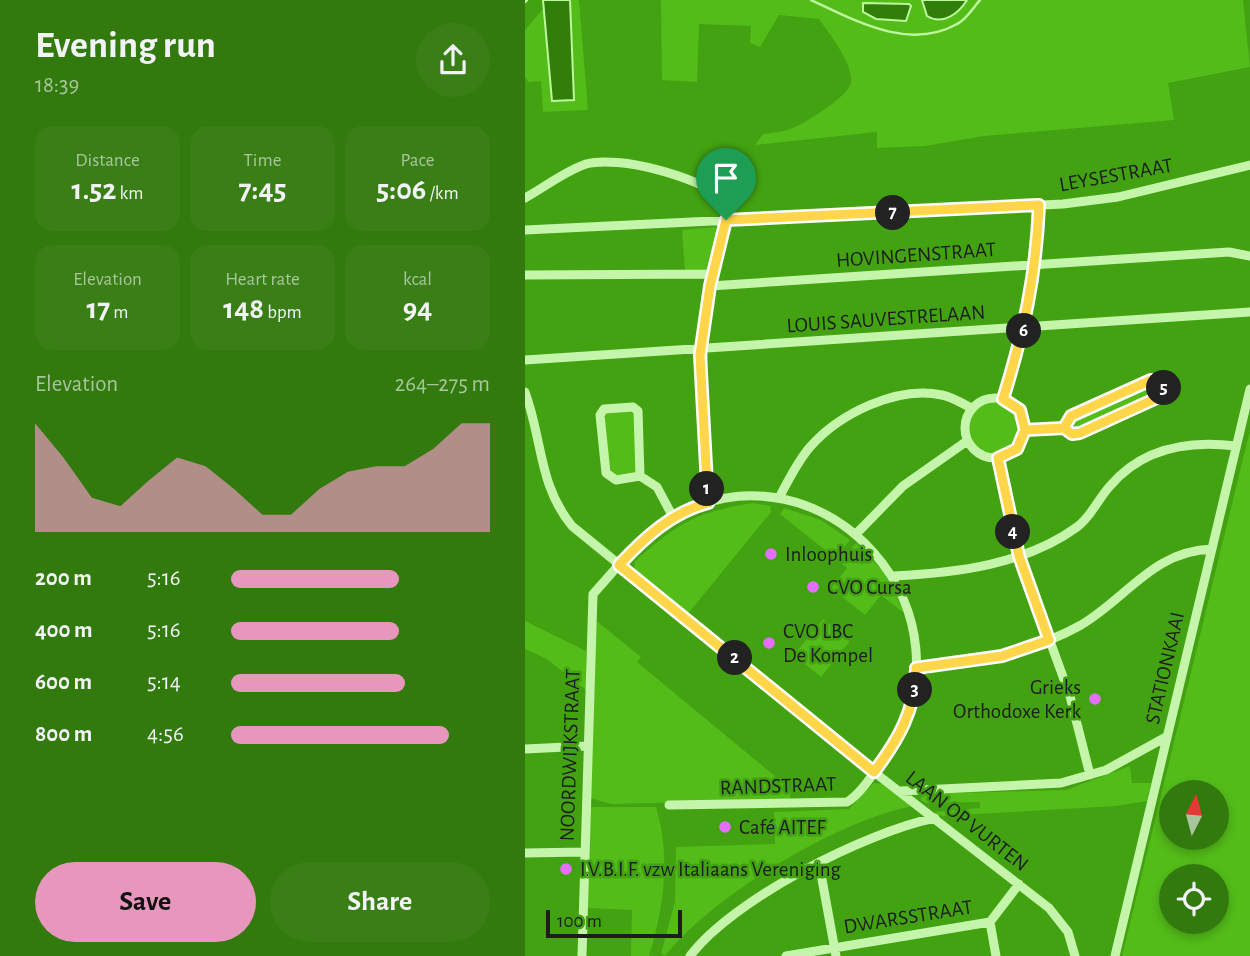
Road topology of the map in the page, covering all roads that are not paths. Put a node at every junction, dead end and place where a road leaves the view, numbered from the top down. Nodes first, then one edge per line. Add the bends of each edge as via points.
1 (1250, 165) edge
2 (525, 198) edge
3 (1039, 205) junction
4 (726, 220) junction
5 (525, 230) edge
6 (1250, 256) edge
7 (1035, 265) junction
8 (712, 274) junction
9 (525, 275) edge
10 (710, 286) junction
11 (1250, 312) edge
12 (1025, 327) junction
13 (702, 348) junction
14 (525, 360) edge
15 (1250, 389) edge
16 (525, 392) edge
17 (1003, 399) junction
18 (971, 408) junction
19 (1064, 428) junction
20 (1025, 430) junction
21 (967, 441) junction
22 (1236, 446) junction
23 (998, 458) junction
24 (641, 476) junction
25 (779, 498) junction
26 (708, 503) junction
27 (673, 517) junction
28 (856, 534) junction
29 (1212, 550) junction
30 (1019, 556) junction
31 (619, 565) junction
32 (893, 576) junction
33 (1049, 640) junction
34 (916, 668) junction
35 (1166, 737) junction
36 (587, 746) junction
37 (525, 749) edge
38 (874, 772) junction
39 (1090, 775) junction
40 (901, 791) junction
41 (669, 805) dead end
42 (935, 818) junction
43 (584, 852) junction
44 (525, 853) edge
45 (818, 863) junction
46 (1019, 884) junction
47 (990, 922) junction
48 (835, 952) edge
49 (582, 956) edge
50 (690, 956) edge
51 (786, 956) edge
52 (996, 956) edge
53 (1075, 956) edge
54 (1115, 956) edge

1 - 3 street, LEYSESTRAAT via 1118,197
2 - 4 street via 586,164 618,163 694,180 712,189 724,199
3 - 4 street, LEYSESTRAAT
3 - 7 street
4 - 5 street, LEYSESTRAAT
4 - 8 street
6 - 7 street, HOVINGENSTRAAT via 1229,252
7 - 10 street, HOVINGENSTRAAT
7 - 12 street
8 - 9 street
8 - 10 street
10 - 13 street
11 - 12 street, LOUIS SAUVESTRELAAN
12 - 13 street, LOUIS SAUVESTRELAAN
12 - 17 street
13 - 14 street, LOUIS SAUVESTRELAAN
13 - 26 street
15 - 22 street, STATIONKAAI
16 - 31 street, LAAN OP VURTEN via 556,506 572,526
17 - 18 street via 982,400
17 - 20 street via 1020,410
18 - 21 street via 964,428
18 - 25 street via 940,394 914,393 865,408 810,447
19 - 19 street via 1080,433 1159,397 1163,385 1151,380 1071,416
19 - 20 street
20 - 23 street via 1017,449
21 - 23 street via 977,453
21 - 28 street via 903,486
22 - 29 street, STATIONKAAI
22 - 30 street via 1194,443 1157,452 1123,472 1076,528
23 - 30 street
24 - 24 street via 638,411 633,407 604,409 600,415 606,473 616,480
24 - 27 street via 657,487
25 - 26 street, NOORDWIJKSTRAAT via 748,496
25 - 28 street, NOORDWIJKSTRAAT via 816,510
26 - 27 street, NOORDWIJKSTRAAT
27 - 31 street, NOORDWIJKSTRAAT
28 - 32 street, RANDSTRAAT
29 - 33 street via 1168,558 1096,615
29 - 35 street, STATIONKAAI
30 - 32 street via 964,570
30 - 33 street
31 - 36 street, NOORDWIJKSTRAAT via 593,594 591,605
31 - 38 street, LAAN OP VURTEN
32 - 34 street, RANDSTRAAT via 911,617
33 - 34 street via 1002,656
33 - 39 street via 1075,713
34 - 38 street, RANDSTRAAT via 906,721
35 - 39 street
35 - 54 street, STATIONKAAI
36 - 37 street
36 - 43 street, NOORDWIJKSTRAAT
38 - 40 street, LAAN OP VURTEN
38 - 41 street, RANDSTRAAT via 851,800 841,803
39 - 40 street via 1045,785
40 - 42 street, LAAN OP VURTEN
42 - 45 street via 871,836
42 - 46 street, LAAN OP VURTEN
43 - 44 street
43 - 49 street, NOORDWIJKSTRAAT
45 - 48 street
45 - 50 street via 720,925
46 - 47 street, DWARSSTRAAT
46 - 53 street, LAAN OP VURTEN via 1062,922
47 - 48 street, DWARSSTRAAT
47 - 52 street
48 - 51 street, DWARSSTRAAT

